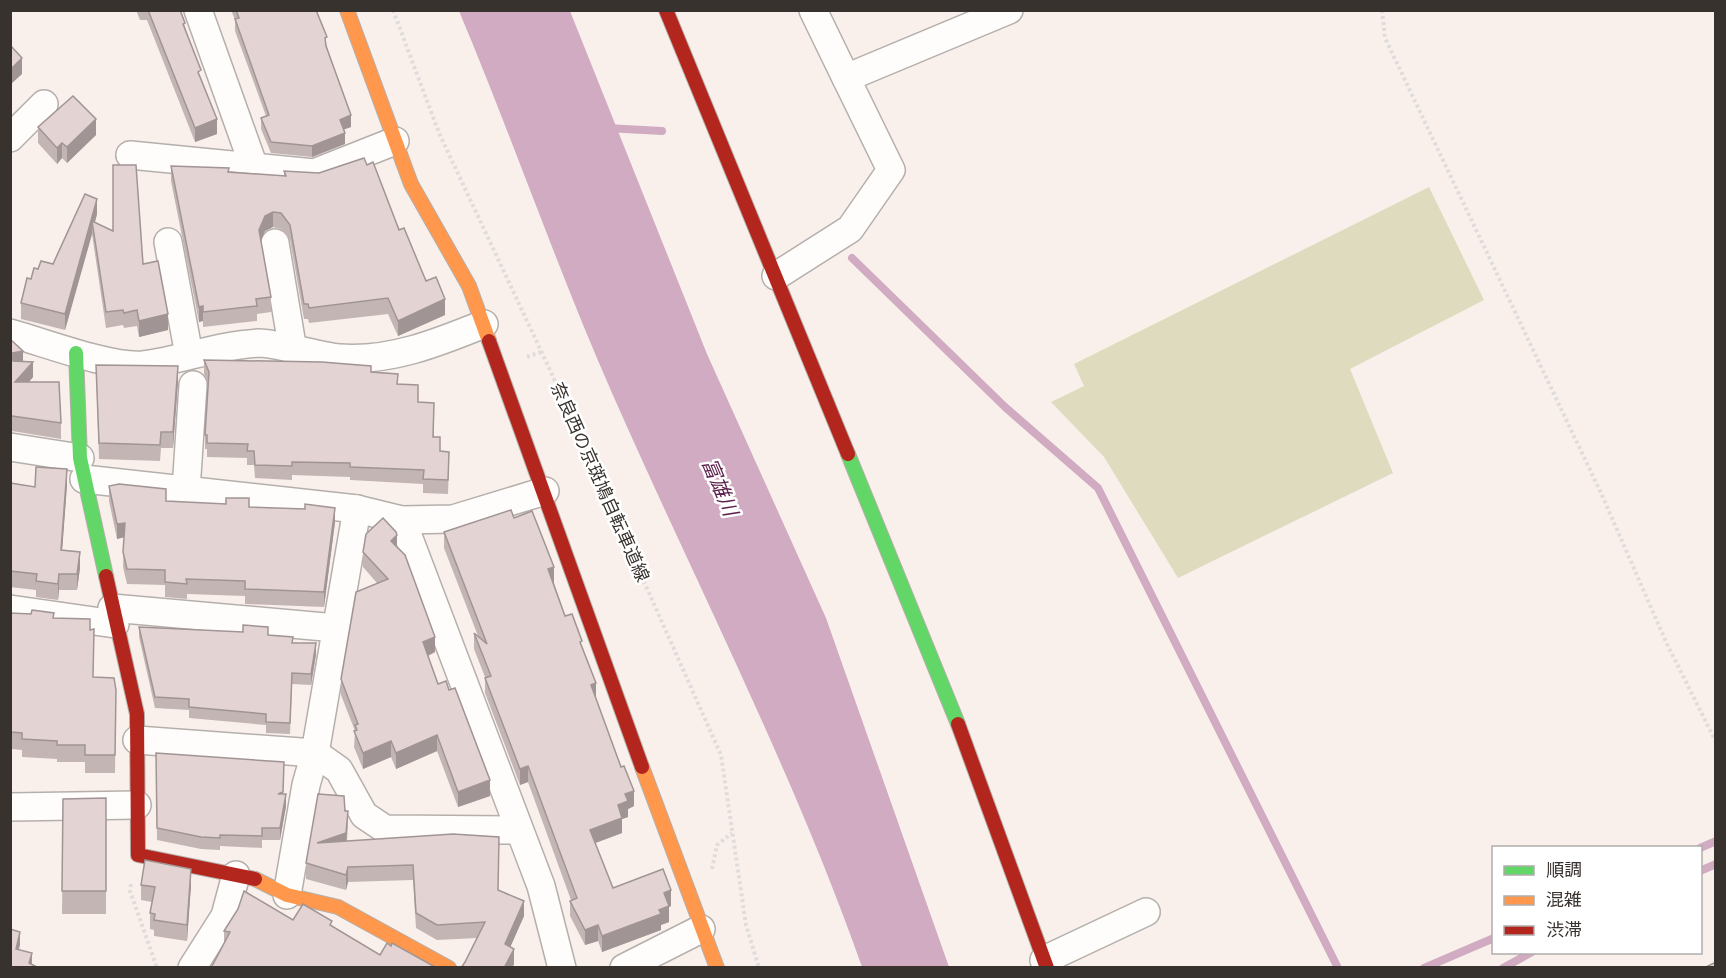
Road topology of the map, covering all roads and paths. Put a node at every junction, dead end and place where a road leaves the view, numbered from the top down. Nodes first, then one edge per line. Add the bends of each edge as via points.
1 (198, 10) edge
2 (347, 10) edge
3 (393, 10) edge
4 (666, 10) edge
5 (813, 10) edge
6 (1009, 10) edge
7 (1382, 10) edge
8 (846, 78) junction
9 (44, 104) dead end
10 (11, 137) edge
11 (395, 141) junction
12 (130, 155) dead end
13 (254, 167) junction
14 (168, 242) dead end
15 (275, 243) dead end
16 (776, 276) junction
17 (484, 324) junction
18 (10, 333) edge
19 (293, 351) junction
20 (76, 352) junction
21 (189, 355) junction
22 (193, 385) dead end
23 (10, 447) edge
24 (82, 468) junction
25 (186, 490) junction
26 (545, 490) junction
27 (357, 509) junction
28 (402, 520) junction
29 (10, 609) edge
30 (114, 616) junction
31 (336, 628) junction
32 (137, 740) junction
33 (1716, 742) edge
34 (315, 753) junction
35 (137, 805) junction
36 (10, 807) edge
37 (519, 830) junction
38 (138, 855) junction
39 (236, 875) junction
40 (287, 895) junction
41 (1146, 912) dead end
42 (701, 929) junction
43 (1046, 964) edge
44 (157, 968) edge
45 (192, 968) edge
46 (449, 968) edge
47 (562, 968) edge
48 (624, 968) edge
49 (717, 968) edge
50 (759, 968) edge

1 - 13 street
2 - 11 street
3 - 50 path, 奈良西の京斑鳩自転車道線 via 439,133 550,370 721,755 746,925
4 - 16 street
5 - 8 street
6 - 8 street
7 - 33 path via 1385,38
8 - 16 street via 891,170 850,229
9 - 10 street
11 - 13 street via 314,173
11 - 17 street via 411,184 469,286
12 - 13 street
14 - 21 street
15 - 19 street
16 - 43 street via 949,700
17 - 19 street via 431,346 387,356 341,358
17 - 26 street
18 - 20 street
19 - 21 street via 261,343
20 - 21 street via 141,365
20 - 24 street
22 - 25 street
23 - 24 street
24 - 25 street
24 - 30 street
25 - 27 street
26 - 28 street via 453,519
26 - 42 street
27 - 28 street
27 - 31 street
28 - 37 street
29 - 30 street
30 - 31 street
30 - 32 street via 136,714
31 - 34 street
32 - 34 street
32 - 35 street
34 - 37 street via 339,770 364,815 385,829
34 - 40 street
35 - 36 street
35 - 38 street
37 - 47 street via 541,886
38 - 39 street
38 - 44 path via 131,871 130,891
39 - 40 street via 259,880
39 - 45 street via 225,916
40 - 46 street via 338,908
41 - 43 street
42 - 48 street
42 - 49 street

